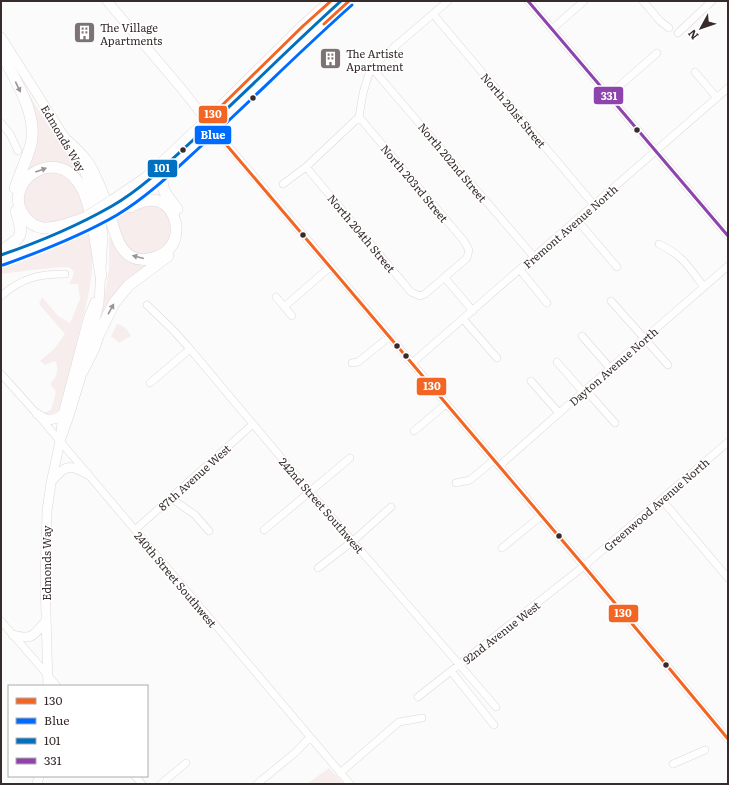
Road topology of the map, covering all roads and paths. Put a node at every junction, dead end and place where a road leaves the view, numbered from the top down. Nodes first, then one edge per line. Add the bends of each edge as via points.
1 (108, 1) edge
2 (331, 1) edge
3 (340, 1) edge
4 (350, 1) edge
5 (448, 1) edge
6 (528, 1) edge
7 (584, 1) edge
8 (643, 1) edge
9 (712, 1) edge
10 (433, 14) junction
11 (332, 16) junction
12 (669, 28) dead end
13 (552, 29) junction
14 (678, 33) dead end
15 (1, 37) edge
16 (1, 52) edge
17 (657, 53) dead end
18 (371, 66) junction
19 (695, 72) dead end
20 (728, 88) edge
21 (609, 95) junction
22 (717, 98) junction
23 (359, 117) junction
24 (1, 123) edge
25 (210, 124) junction
26 (67, 141) junction
27 (18, 151) dead end
28 (656, 151) junction
29 (306, 167) junction
30 (162, 175) junction
31 (283, 184) dead end
32 (114, 205) junction
33 (594, 205) junction
34 (577, 220) junction
35 (86, 221) junction
36 (728, 236) edge
37 (659, 244) dead end
38 (1, 251) edge
39 (534, 257) junction
40 (1, 260) edge
41 (330, 266) junction
42 (617, 266) dead end
43 (728, 266) edge
44 (520, 270) junction
45 (65, 274) dead end
46 (101, 276) junction
47 (445, 278) junction
48 (704, 287) junction
49 (99, 295) junction
50 (1, 296) edge
51 (276, 297) dead end
52 (611, 301) dead end
53 (547, 303) dead end
54 (147, 304) dead end
55 (284, 307) junction
56 (473, 311) junction
57 (292, 316) dead end
58 (463, 319) junction
59 (582, 336) dead end
60 (390, 337) junction
61 (644, 339) junction
62 (190, 349) junction
63 (497, 358) dead end
64 (557, 362) dead end
65 (352, 363) dead end
66 (412, 363) junction
67 (668, 365) dead end
68 (610, 368) junction
69 (83, 370) junction
70 (1, 374) edge
71 (531, 381) dead end
72 (150, 383) dead end
73 (583, 392) junction
74 (446, 404) junction
75 (558, 413) junction
76 (37, 414) junction
77 (63, 414) junction
78 (615, 423) dead end
79 (253, 424) junction
80 (414, 431) dead end
81 (60, 441) junction
82 (728, 442) edge
83 (350, 458) dead end
84 (494, 460) junction
85 (499, 466) junction
86 (87, 474) junction
87 (50, 483) junction
88 (456, 483) dead end
89 (310, 492) junction
90 (171, 498) junction
91 (662, 500) junction
92 (391, 507) dead end
93 (541, 516) junction
94 (135, 530) junction
95 (264, 530) dead end
96 (209, 531) dead end
97 (353, 541) junction
98 (502, 548) dead end
99 (584, 566) junction
100 (318, 568) dead end
101 (728, 578) edge
102 (1, 621) edge
103 (46, 621) junction
104 (13, 635) junction
105 (460, 664) junction
106 (451, 671) junction
107 (48, 675) junction
108 (48, 685) edge
109 (56, 685) edge
110 (418, 697) dead end
111 (496, 707) dead end
112 (422, 718) dead end
113 (494, 725) dead end
114 (310, 737) junction
115 (728, 739) edge
116 (705, 750) dead end
117 (186, 763) dead end
118 (673, 764) dead end
119 (340, 773) junction
120 (161, 784) edge
121 (257, 784) edge
122 (350, 784) edge

1 - 25 main road
2 - 25 highway via 303,26
3 - 11 main road via 334,7
4 - 11 highway
5 - 10 street
6 - 13 street
7 - 13 street
8 - 12 street
9 - 14 street
10 - 18 street
10 - 33 street, North 201st Street
11 - 25 highway via 224,119
13 - 21 street
15 - 26 main road, Edmonds Way
16 -> 38 highway via 26,103 32,126 31,144 15,189 21,234 15,242
17 - 21 street
18 - 23 street
18 - 39 street, North 202nd Street
19 - 22 street
20 - 22 street, Fremont Avenue North
21 - 28 street
22 - 28 street, Fremont Avenue North
23 - 29 street
23 - 47 street, North 203rd Street via 469,250 467,258
24 - 27 street
25 - 30 highway
25 - 32 highway
25 - 41 street
32 -> 26 highway via 121,210 144,200 165,204 176,223 174,241 164,253 151,258 139,258 126,253 117,240 94,173 85,157
26 - 46 main road, Edmonds Way via 82,165 97,203 103,235
28 - 33 street, Fremont Avenue North
28 - 36 street
29 - 31 street
29 - 47 street, North 204th Street via 411,292 420,296 426,294
30 - 32 highway via 141,192
69 -> 30 highway via 107,316 118,298 129,285 170,255 180,240 183,225 181,216 165,192
32 - 35 highway, bridge
33 - 34 street, Fremont Avenue North
34 - 39 street, Fremont Avenue North
34 - 42 street
35 - 38 highway
35 - 40 highway via 30,250
35 -> 46 highway via 50,228 36,225 21,211 21,187 32,173 50,167 62,170 76,179 90,212
37 - 48 street via 680,257
39 - 44 street, Fremont Avenue North
41 - 55 street
41 - 60 street
43 - 48 street, Dayton Avenue North
44 - 53 street
44 - 56 street, Fremont Avenue North
45 - 50 street via 46,274 29,278
46 - 49 main road, Edmonds Way
47 - 56 street
48 - 61 street, Dayton Avenue North
49 - 69 main road, Edmonds Way
49 - 77 main road, Edmonds Way via 93,304
51 - 55 street
52 - 61 street
54 - 62 street, 242nd Street Southwest
55 - 57 street
56 - 58 street, Fremont Avenue North
58 - 63 street
58 - 66 street, Fremont Avenue North
59 - 68 street
60 - 65 street via 358,362
60 - 66 street
61 - 67 street
61 - 68 street, Dayton Avenue North
62 - 72 street
62 - 79 street, 242nd Street Southwest
64 - 73 street
66 - 74 street
68 - 73 street, Dayton Avenue North
69 - 81 main road, Edmonds Way
70 - 76 street, 240th Street Southwest
71 - 75 street
73 - 75 street, Dayton Avenue North
73 - 78 street via 591,396
74 - 80 street
74 - 84 street
75 - 85 street, Dayton Avenue North
76 - 77 main road via 54,420
76 - 81 street, 240th Street Southwest
77 - 81 main road, Edmonds Way
79 - 89 street, 242nd Street Southwest
79 - 90 street, 87th Avenue West
81 - 86 street, 240th Street Southwest
81 - 87 main road, Edmonds Way
82 - 91 street, Greenwood Avenue North
83 - 89 street
84 - 85 street
84 - 88 street via 470,480
85 - 93 street
86 - 87 main road via 78,468 68,467 59,472
86 - 94 street, 240th Street Southwest
87 - 103 main road, Edmonds Way via 46,525
89 - 95 street
89 - 97 street, 242nd Street Southwest
90 - 94 street, 87th Avenue West
90 - 96 street via 195,515
91 - 99 street, Greenwood Avenue North
91 - 101 street
92 - 97 street
93 - 98 street
93 - 99 street
94 - 114 street, 240th Street Southwest
97 - 100 street
97 - 105 street, 242nd Street Southwest
99 - 105 street, 92nd Avenue West
99 - 115 street
102 - 104 street
103 - 104 main road via 34,635 27,638
103 - 107 main road, Edmonds Way
104 - 107 street
105 - 106 street, 92nd Avenue West
105 - 111 street, 242nd Street Southwest
106 - 110 street, 92nd Avenue West
106 - 113 street
107 - 108 main road, Edmonds Way
107 - 109 street
112 - 119 street via 399,722
114 - 119 street, 240th Street Southwest
114 - 121 street
116 - 118 street
117 - 120 street
119 - 122 street, 240th Street Southwest

